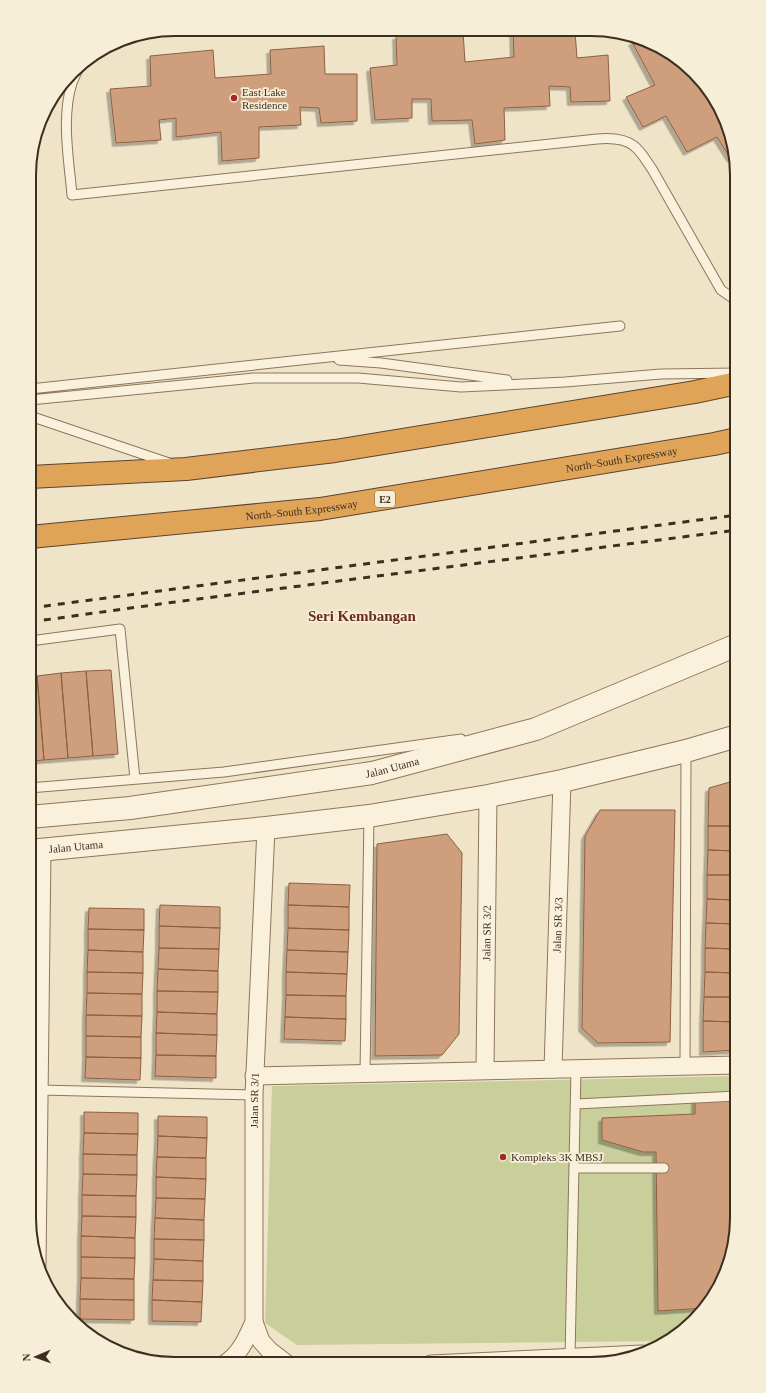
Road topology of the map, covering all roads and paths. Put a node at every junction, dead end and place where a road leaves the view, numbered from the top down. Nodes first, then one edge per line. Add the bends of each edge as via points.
1 (73, 80) edge
2 (730, 296) edge
3 (620, 326) dead end
4 (313, 359) junction
5 (730, 373) edge
6 (531, 383) junction
7 (730, 384) edge
8 (36, 388) edge
9 (36, 399) edge
10 (36, 418) edge
11 (730, 441) edge
12 (186, 469) junction
13 (36, 477) edge
14 (36, 536) edge
15 (36, 640) edge
16 (730, 648) edge
17 (536, 729) junction
18 (730, 738) edge
19 (686, 751) junction
20 (135, 779) junction
21 (562, 781) junction
22 (36, 787) edge
23 (488, 796) junction
24 (36, 816) edge
25 (368, 816) junction
26 (266, 828) junction
27 (36, 850) edge
28 (730, 1065) edge
29 (685, 1066) junction
30 (553, 1069) junction
31 (576, 1069) junction
32 (485, 1070) junction
33 (365, 1073) junction
34 (254, 1076) junction
35 (40, 1090) junction
36 (254, 1095) junction
37 (730, 1096) edge
38 (36, 1101) edge
39 (576, 1104) junction
40 (574, 1168) junction
41 (664, 1168) dead end
42 (36, 1213) edge
43 (36, 1229) edge
44 (254, 1322) junction
45 (603, 1356) edge
46 (233, 1357) edge
47 (278, 1357) edge
48 (570, 1357) joint

1 - 2 lane via 68,102 67,137 72,195 613,138 634,145 642,155 721,290
3 - 4 lane
4 - 6 lane via 381,363
4 - 8 lane
5 - 6 lane via 661,374
6 - 9 lane via 461,387 358,378 254,378
7 - 12 highway via 335,451
10 - 12 lane
11 - 14 highway, North–South Expressway / E2 via 320,509
12 - 13 highway
15 - 20 lane via 120,629
16 - 17 street, Jalan Utama
17 - 20 lane via 224,772
17 - 24 street, Jalan Utama via 372,773 130,808
18 - 19 street, Jalan Utama
19 - 21 street, Jalan Utama
19 - 29 lane
20 - 22 lane
21 - 23 street, Jalan Utama
21 - 30 street, Jalan SR 3/3
23 - 25 street, Jalan Utama
23 - 32 street, Jalan SR 3/2
25 - 26 street, Jalan Utama
25 - 33 lane
26 - 27 street, Jalan Utama
26 - 34 street, Jalan SR 3/1
27 - 35 street
28 - 29 street
29 - 31 street
30 - 31 street
30 - 32 street
31 - 39 lane
32 - 33 street
33 - 34 street
34 - 36 street, Jalan SR 3/1
35 - 36 lane
35 - 38 street
36 - 44 street, Jalan SR 3/1
37 - 39 lane
39 - 40 lane
40 - 41 lane
40 - 48 lane
42 - 43 street
44 - 46 street, Jalan SR 3/1 via 247,1339
44 - 47 street via 261,1341
45 - 48 street

